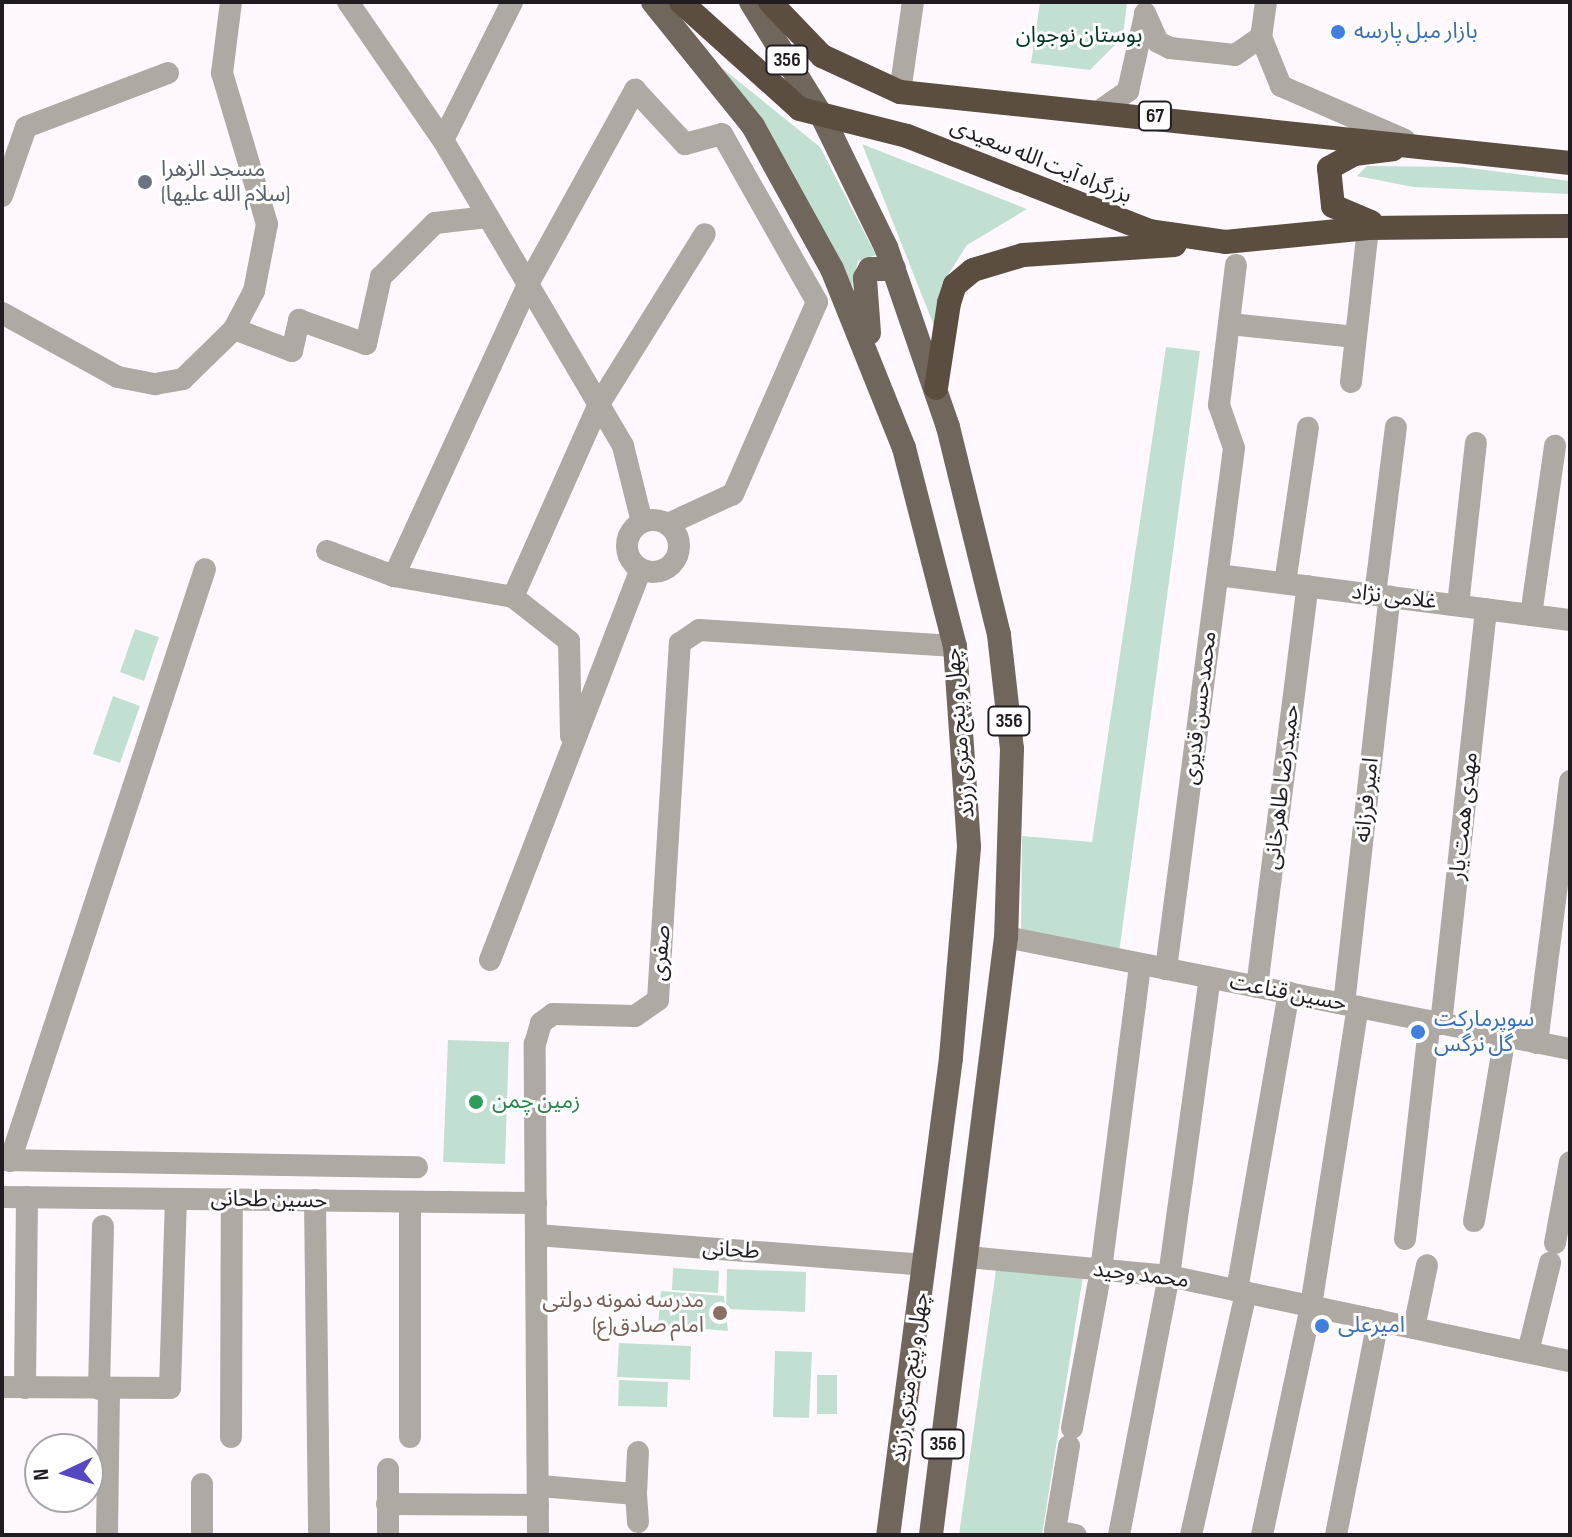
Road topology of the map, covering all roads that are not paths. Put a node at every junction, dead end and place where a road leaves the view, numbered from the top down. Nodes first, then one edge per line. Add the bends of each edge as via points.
1 (231, 2) edge
2 (348, 2) edge
3 (512, 2) edge
4 (653, 2) edge
5 (681, 2) edge
6 (751, 2) edge
7 (770, 2) edge
8 (913, 2) edge
9 (1266, 2) edge
10 (1146, 7) edge
11 (1261, 37) junction
12 (168, 73) dead end
13 (900, 92) junction
14 (1098, 112) junction
15 (823, 118) junction
16 (443, 140) junction
17 (1405, 140) junction
18 (1444, 145) junction
19 (1570, 163) edge
20 (2, 196) edge
21 (488, 217) junction
22 (1570, 226) edge
23 (1368, 228) junction
24 (1425, 228) junction
25 (705, 234) dead end
26 (1225, 242) junction
27 (1236, 265) dead end
28 (894, 269) junction
29 (528, 284) junction
30 (2, 313) edge
31 (1230, 324) junction
32 (234, 329) junction
33 (1355, 337) junction
34 (874, 363) junction
35 (1351, 382) dead end
36 (936, 388) junction
37 (599, 404) junction
38 (1396, 427) dead end
39 (1308, 428) dead end
40 (1476, 443) dead end
41 (1555, 446) dead end
42 (642, 522) junction
43 (668, 524) junction
44 (327, 551) dead end
45 (205, 569) dead end
46 (641, 569) junction
47 (1218, 575) junction
48 (394, 576) junction
49 (1285, 583) junction
50 (1308, 586) junction
51 (1383, 596) junction
52 (513, 597) junction
53 (1458, 605) junction
54 (1486, 609) junction
55 (1531, 615) junction
56 (1570, 620) edge
57 (955, 646) junction
58 (571, 747) junction
59 (1570, 781) edge
60 (1006, 937) junction
61 (490, 960) dead end
62 (1140, 964) junction
63 (1166, 969) junction
64 (1210, 978) junction
65 (1257, 987) junction
66 (1289, 993) junction
67 (1351, 1006) junction
68 (1436, 1022) junction
69 (1505, 1036) junction
70 (1537, 1043) junction
71 (1570, 1049) edge
72 (6, 1161) edge
73 (1570, 1162) edge
74 (417, 1167) dead end
75 (2, 1197) edge
76 (27, 1197) junction
77 (176, 1199) junction
78 (232, 1199) junction
79 (315, 1200) junction
80 (410, 1202) junction
81 (536, 1203) junction
82 (1474, 1221) dead end
83 (103, 1226) dead end
84 (537, 1235) junction
85 (1405, 1239) dead end
86 (968, 1257) junction
87 (925, 1265) junction
88 (1427, 1265) dead end
89 (1101, 1270) junction
90 (1169, 1276) junction
91 (1242, 1291) junction
92 (1311, 1306) junction
93 (1378, 1320) junction
94 (1414, 1328) junction
95 (1528, 1352) junction
96 (1570, 1361) edge
97 (2, 1387) edge
98 (25, 1388) junction
99 (104, 1389) junction
100 (231, 1437) dead end
101 (410, 1437) dead end
102 (638, 1452) dead end
103 (388, 1469) dead end
104 (202, 1484) dead end
105 (636, 1494) junction
106 (539, 1495) junction
107 (387, 1504) junction
108 (638, 1522) dead end
109 (1065, 1533) edge
110 (107, 1535) edge
111 (202, 1535) edge
112 (319, 1535) edge
113 (388, 1535) edge
114 (538, 1535) edge
115 (888, 1535) edge
116 (931, 1535) edge
117 (1119, 1535) edge
118 (1191, 1535) edge
119 (1262, 1535) edge
120 (1336, 1535) edge

1 - 32 street via 222,73 267,224 254,291
2 - 16 street
3 - 16 street
4 - 34 main road, چهل و پنج متری زرند / 356 via 726,88 784,183
5 - 15 highway, بزرگراه آیت الله سعیدی via 776,95
6 - 15 main road, چهل و پنج متری زرند / 356
7 - 13 highway, بزرگراه آیت الله سعیدی / 67 via 822,56
8 - 13 street
9 - 11 street
10 - 11 street via 1158,42 1170,48 1235,55
10 - 14 street via 1128,91
11 - 17 street via 1281,86
12 - 20 street via 26,127
13 - 14 highway, بزرگراه آیت الله سعیدی / 67
14 - 17 highway, بزرگراه آیت الله سعیدی / 67
15 - 26 highway, بزرگراه آیت الله سعیدی via 907,136 1113,221
15 - 28 main road, چهل و پنج متری زرند / 356
16 - 21 street
17 - 18 highway, بزرگراه آیت الله سعیدی / 67
18 - 19 highway, بزرگراه آیت الله سعیدی / 67
18 - 24 highway via 1354,154 1329,168 1326,180 1344,215
21 - 29 street
21 - 32 street via 435,223 381,277 366,344 299,320 292,351
22 - 24 highway, بزرگراه آیت الله سعیدی
23 - 24 highway, بزرگراه آیت الله سعیدی
23 - 26 highway, بزرگراه آیت الله سعیدی
23 - 33 street
25 - 37 street
26 - 36 highway via 1023,255 973,270 955,285 949,303
27 - 31 street
28 - 34 main road via 870,269 865,278
28 - 36 main road, چهل و پنج متری زرند / 356
29 - 37 street
29 - 43 street via 635,90 685,144 722,134 817,302 733,494
29 - 48 street
30 - 32 street via 118,377 155,384 183,379
31 - 33 street
31 - 47 street, محمدحسن قدیری via 1219,405 1234,448
33 - 35 street
34 - 57 main road, چهل و پنج متری زرند / 356 via 904,448
36 - 60 main road, چهل و پنج متری زرند / 356 via 999,635 1012,749
37 - 42 street via 623,446
37 - 52 street
38 - 51 street, امیر فرزانه
39 - 49 street
40 - 53 street
41 - 55 street
42 - 43 street
42 - 46 street via 627,542
43 - 46 street via 678,539 677,557 664,570
44 - 48 street
45 - 72 street
46 - 58 street
47 - 49 street, غلامی نژاد
47 - 63 street, محمدحسن قدیری
48 - 52 street
49 - 50 street, غلامی نژاد
50 - 51 street, غلامی نژاد
50 - 65 street, حمیدرضا طاهرخانی
51 - 53 street, غلامی نژاد
51 - 67 street, امیر فرزانه
52 - 58 street via 569,641
53 - 54 street, غلامی نژاد
54 - 55 street, غلامی نژاد
54 - 68 street, مهدی همت یار
55 - 56 street, غلامی نژاد
57 - 81 street, صفری via 699,630 680,643 658,1000 635,1016 553,1014 541,1023
57 - 87 main road, چهل و پنج متری زرند / 356 via 969,847
58 - 61 street
59 - 70 street
60 - 62 street, حسین قناعت
60 - 86 main road, چهل و پنج متری زرند / 356
62 - 63 street, حسین قناعت
62 - 89 street
63 - 64 street, حسین قناعت
64 - 65 street, حسین قناعت
64 - 90 street
65 - 66 street, حسین قناعت
66 - 67 street, حسین قناعت
66 - 91 street
67 - 68 street, حسین قناعت
67 - 92 street, امیر فرزانه
68 - 69 street, حسین قناعت
68 - 85 street, مهدی همت یار
69 - 70 street, حسین قناعت
69 - 82 street
70 - 71 street, حسین قناعت
72 - 74 street
73 - 95 street
75 - 76 street, حسین طحانی
76 - 77 street, حسین طحانی
76 - 98 street
77 - 78 street, حسین طحانی
77 - 99 street via 170,1388
78 - 79 street, حسین طحانی
78 - 100 street
79 - 80 street, حسین طحانی
79 - 112 street
80 - 81 street, حسین طحانی
80 - 101 street
81 - 84 street, صفری
83 - 99 street
84 - 87 street, طحانی
84 - 106 street, صفری
86 - 89 street, محمد وحید
86 - 116 main road, چهل و پنج متری زرند / 356
87 - 115 main road, چهل و پنج متری زرند / 356
88 - 94 street
89 - 90 street, محمد وحید
89 - 109 street via 1070,1437
90 - 91 street, محمد وحید
90 - 117 street
91 - 92 street, محمد وحید
91 - 118 street
92 - 93 street, محمد وحید
92 - 119 street
93 - 94 street, محمد وحید
93 - 120 street
94 - 95 street, محمد وحید
95 - 96 street, محمد وحید
97 - 98 street
98 - 99 street
99 - 110 street
102 - 105 street
103 - 107 street
104 - 111 street
105 - 106 street
105 - 108 street
106 - 107 street
106 - 114 street, صفری
107 - 113 street

